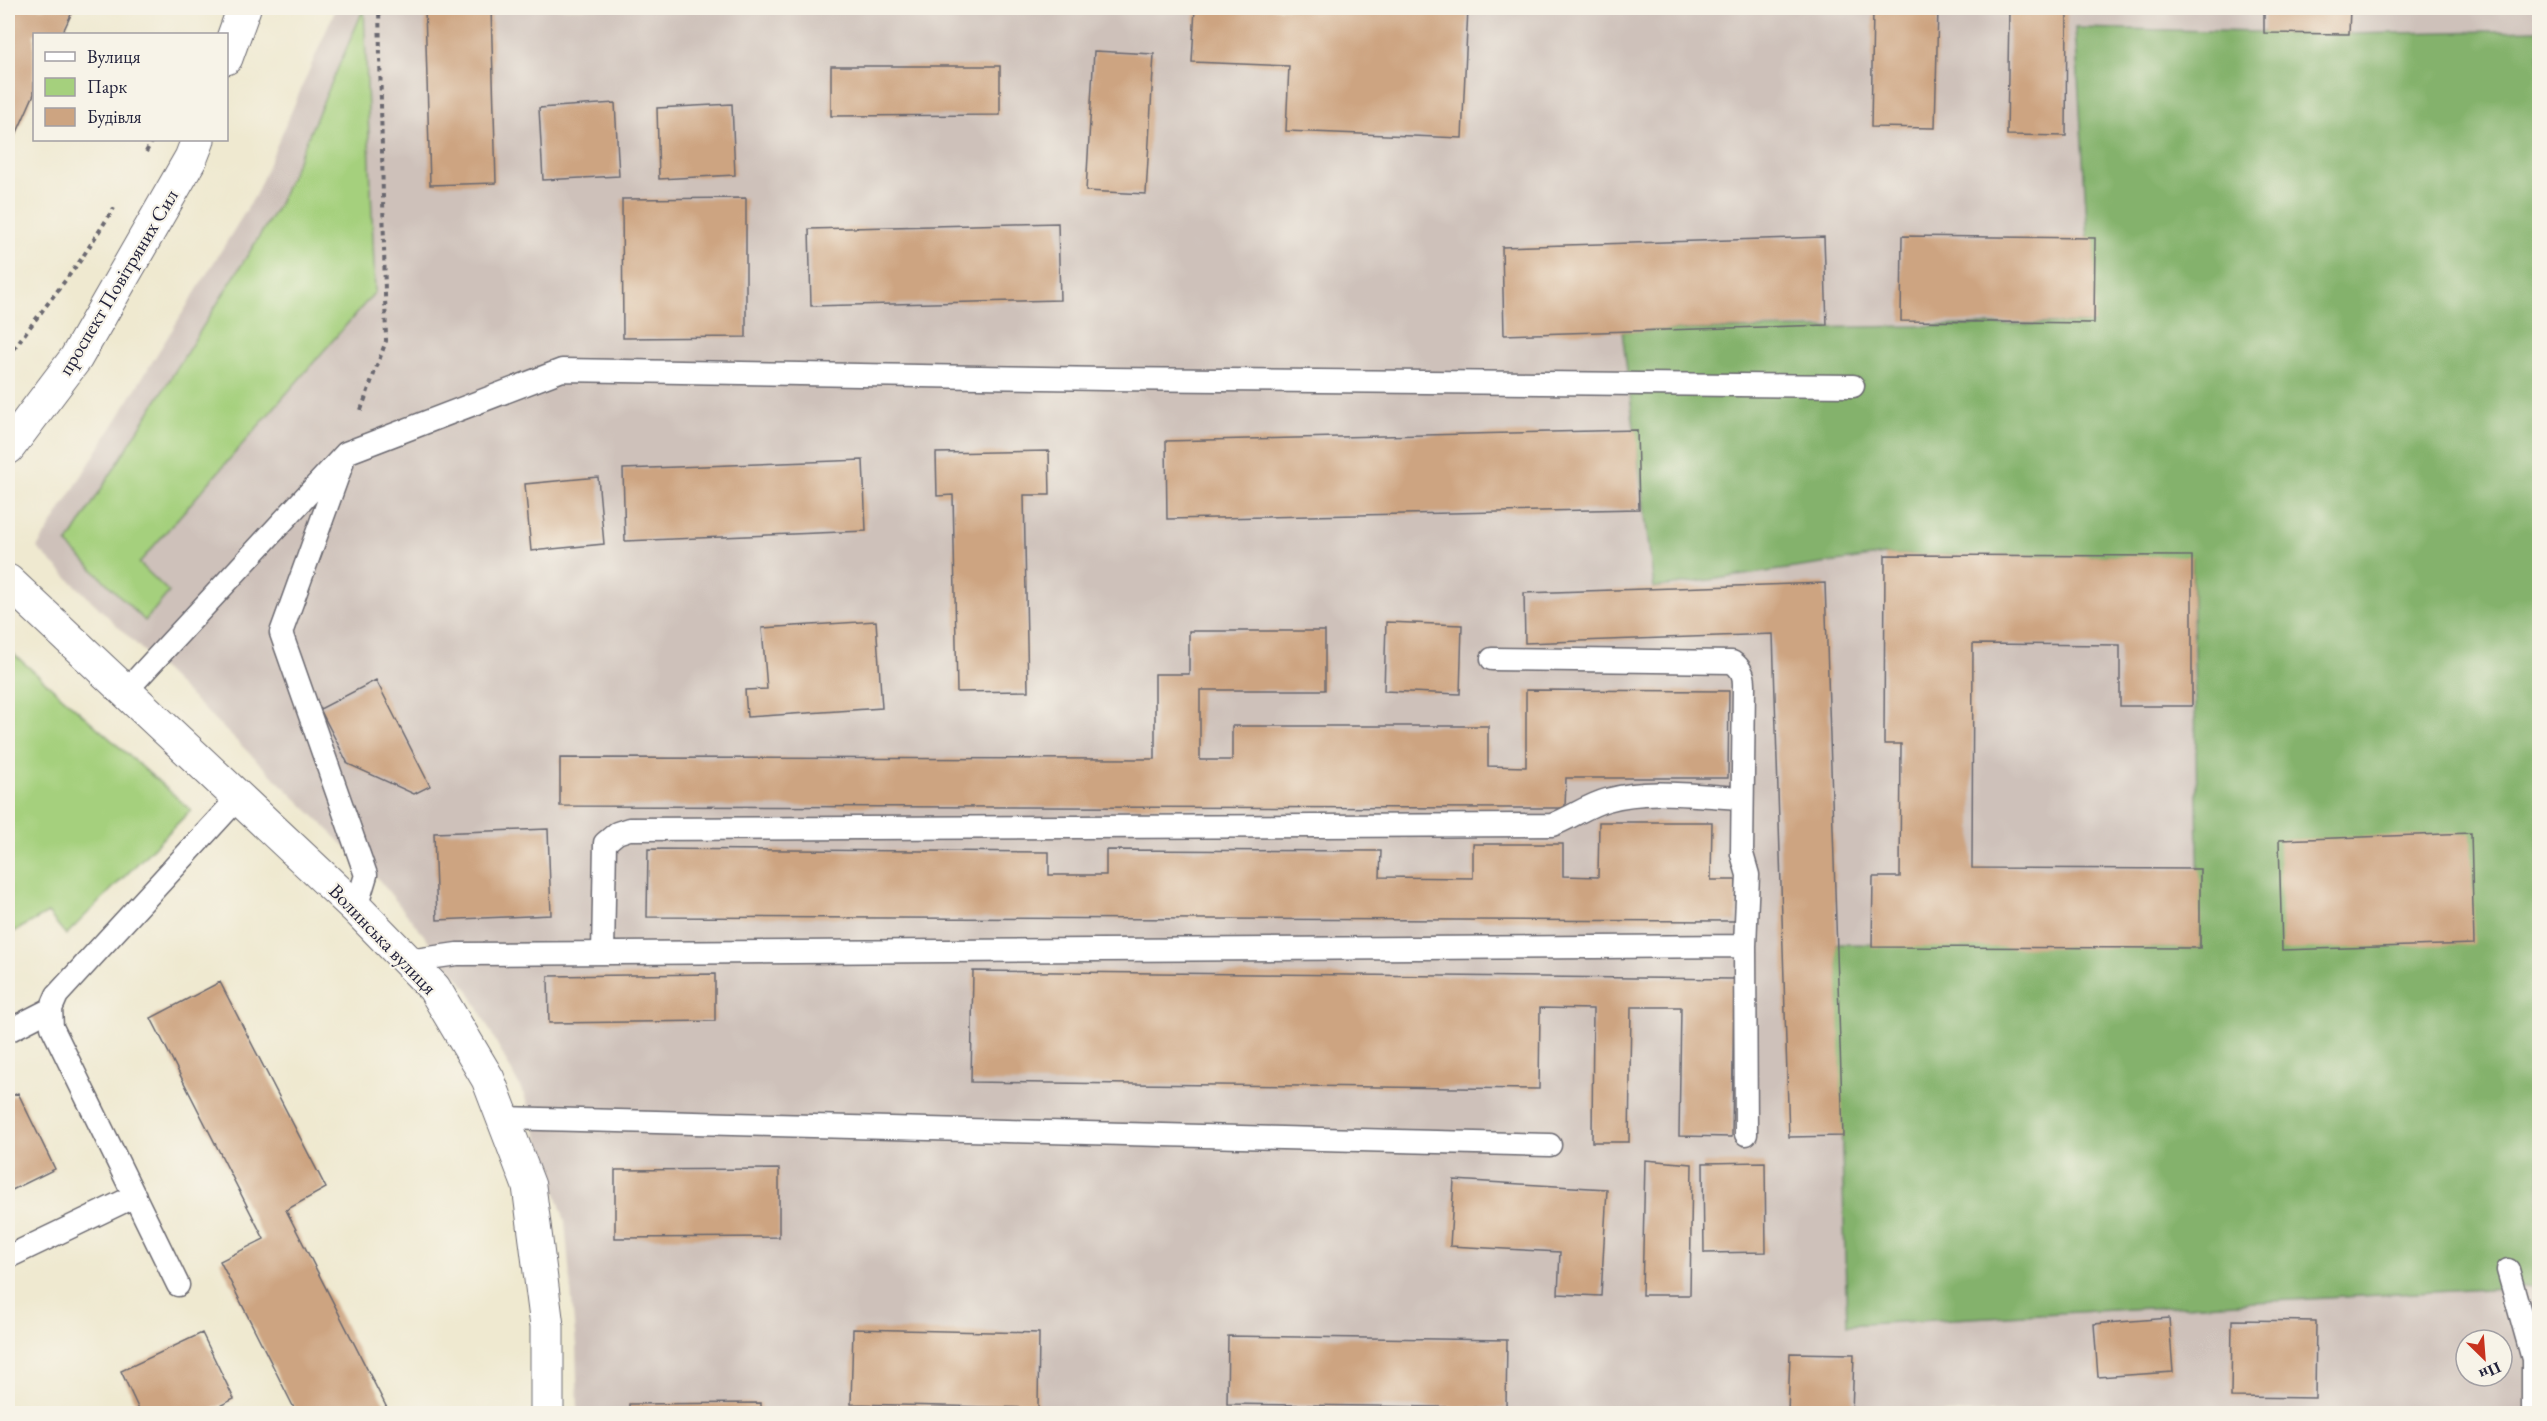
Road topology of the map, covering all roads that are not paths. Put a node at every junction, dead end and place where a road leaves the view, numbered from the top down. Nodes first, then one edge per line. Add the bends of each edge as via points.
1 (244, 8) edge
2 (228, 52) edge
3 (198, 141) edge
4 (1853, 386) dead end
5 (8, 448) edge
6 (346, 453) junction
7 (8, 581) edge
8 (1492, 659) dead end
9 (124, 693) junction
10 (238, 798) junction
11 (1741, 798) junction
12 (356, 908) junction
13 (1745, 945) junction
14 (603, 953) junction
15 (408, 961) junction
16 (51, 1009) junction
17 (8, 1031) edge
18 (503, 1118) junction
19 (1746, 1134) dead end
20 (1550, 1145) dead end
21 (135, 1196) junction
22 (8, 1257) edge
23 (2508, 1270) dead end
24 (178, 1285) dead end
25 (547, 1413) edge
26 (2533, 1413) edge

1 - 2 street
3 - 5 street, проспект Повітряних Сил via 76,358
4 - 6 lane via 562,370
6 - 9 lane
6 - 12 lane via 281,633 366,875
7 - 9 street, Волинська вулиця
8 - 11 lane via 1732,662 1744,675
9 - 10 street, Волинська вулиця
10 - 12 street, Волинська вулиця
10 - 16 lane via 57,995
11 - 13 lane via 1742,854 1748,875
11 - 14 lane via 1638,795 1605,800 1552,825 629,830 617,833 605,843
12 - 15 street, Волинська вулиця
13 - 14 lane
13 - 19 lane
14 - 15 lane via 458,954
15 - 18 street, Волинська вулиця via 434,988 488,1079
16 - 17 lane
16 - 21 lane via 52,1027
18 - 20 lane
18 - 25 street, Волинська вулиця via 529,1186 547,1326
21 - 22 lane
21 - 24 lane
23 - 26 lane via 2533,1359

